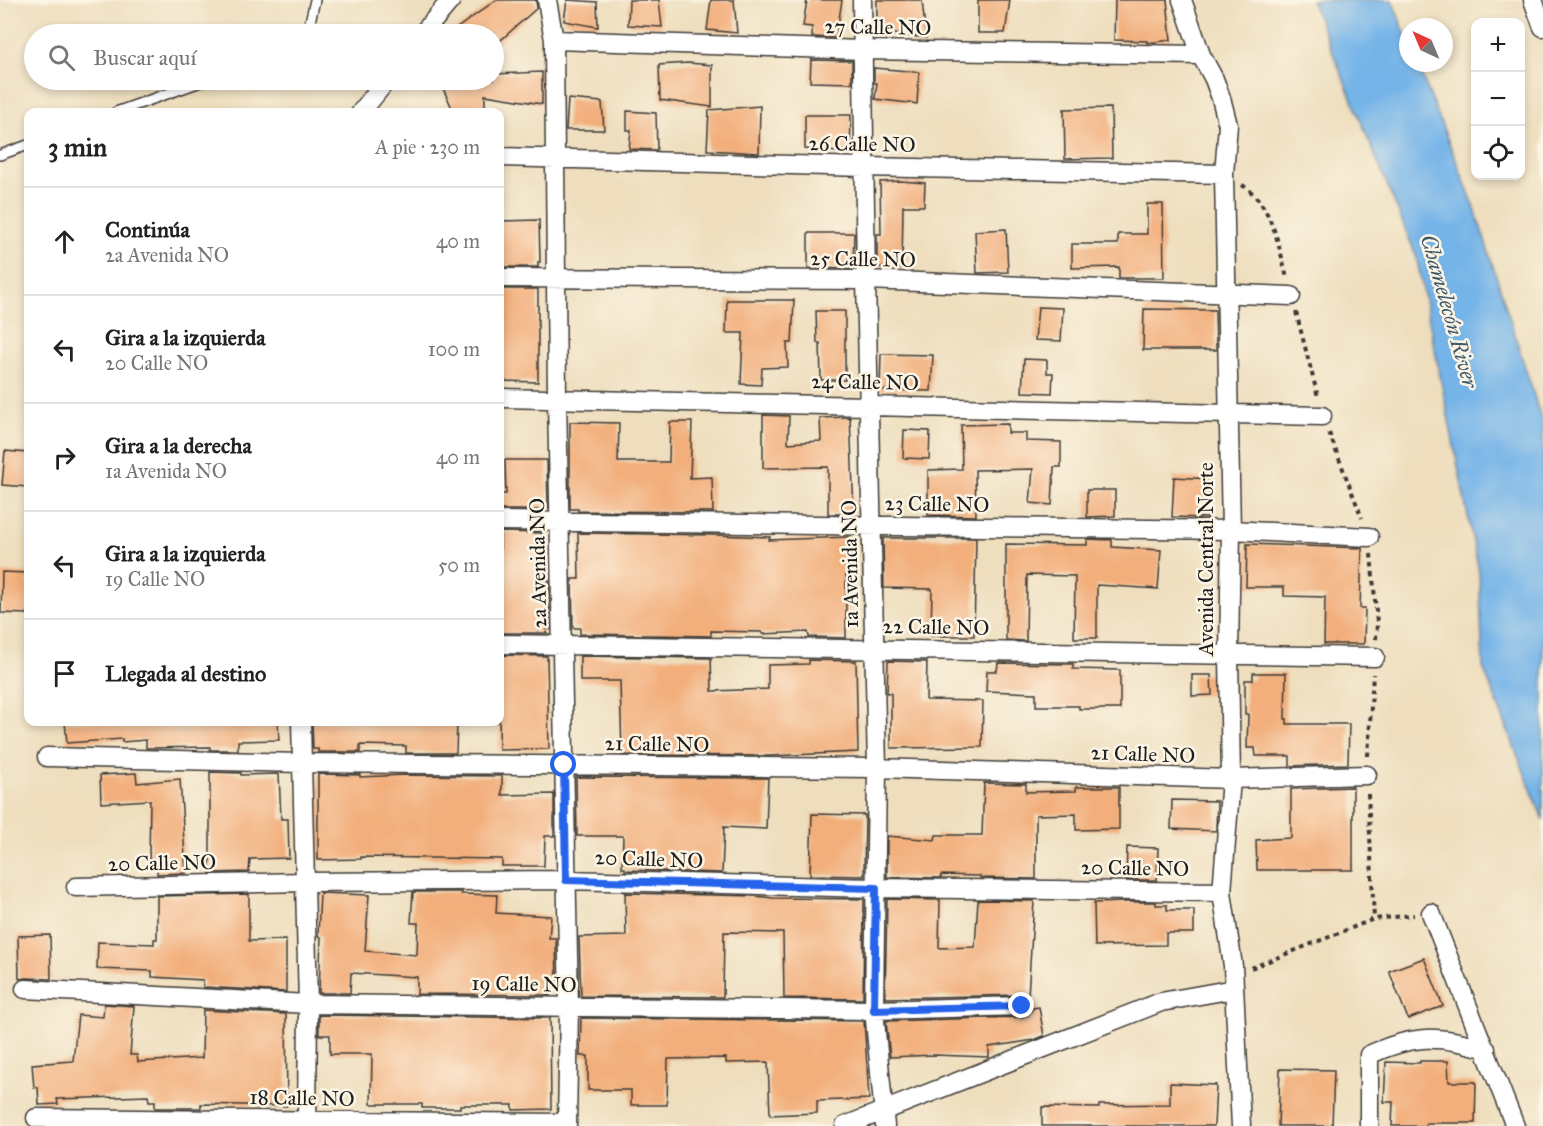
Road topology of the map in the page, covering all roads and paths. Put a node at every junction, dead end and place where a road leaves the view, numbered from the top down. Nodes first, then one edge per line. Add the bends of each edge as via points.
1 (315, 0) edge
2 (451, 0) edge
3 (547, 0) edge
4 (862, 0) edge
5 (1182, 0) edge
6 (1533, 0) edge
7 (309, 24) edge
8 (431, 24) edge
9 (1543, 27) edge
10 (554, 40) junction
11 (863, 50) junction
12 (1201, 55) junction
13 (178, 90) edge
14 (379, 90) edge
15 (127, 108) edge
16 (364, 108) edge
17 (24, 146) edge
18 (0, 155) edge
19 (504, 157) edge
20 (554, 159) junction
21 (864, 167) junction
22 (1224, 174) junction
23 (504, 278) edge
24 (556, 279) junction
25 (866, 280) junction
26 (1225, 294) junction
27 (1291, 296) dead end
28 (504, 398) edge
29 (557, 398) junction
30 (868, 405) junction
31 (1228, 413) junction
32 (1322, 416) dead end
33 (504, 521) edge
34 (560, 522) junction
35 (871, 526) junction
36 (1231, 530) junction
37 (1369, 537) dead end
38 (504, 644) edge
39 (562, 645) junction
40 (874, 649) junction
41 (1228, 655) junction
42 (1375, 657) dead end
43 (301, 726) edge
44 (46, 758) dead end
45 (302, 763) junction
46 (564, 765) junction
47 (877, 768) junction
48 (1367, 775) dead end
49 (1231, 779) junction
50 (566, 880) junction
51 (305, 882) junction
52 (75, 888) dead end
53 (876, 888) junction
54 (1222, 892) junction
55 (1431, 913) joint
56 (1234, 982) junction
57 (25, 990) dead end
58 (308, 1004) junction
59 (1022, 1006) dead end
60 (569, 1007) junction
61 (874, 1010) junction
62 (1486, 1049) junction
63 (36, 1118) dead end
64 (884, 1118) edge
65 (307, 1123) edge
66 (567, 1125) edge
67 (844, 1126) edge
68 (1241, 1126) edge
69 (1369, 1126) edge
70 (1515, 1126) edge

1 - 7 lane
2 - 8 street
3 - 10 street, 2a Avenida NO
4 - 11 street, 1a Avenida NO
5 - 12 street, Avenida Central Norte
6 - 9 street
10 - 11 street, 27 Calle NO
10 - 20 street, 2a Avenida NO
11 - 12 street, 27 Calle NO
11 - 21 street, 1a Avenida NO
12 - 22 street, Avenida Central Norte via 1218,89 1228,125
13 - 15 lane
14 - 16 street
17 - 18 lane
19 - 20 street, 26 Calle NO
20 - 21 street, 26 Calle NO
20 - 24 street, 2a Avenida NO
21 - 22 street, 26 Calle NO
21 - 25 street, 1a Avenida NO
22 - 26 street, Avenida Central Norte
23 - 24 street, 25 Calle NO
24 - 25 street, 25 Calle NO
24 - 29 street, 2a Avenida NO
25 - 26 street, 25 Calle NO
25 - 30 street, 1a Avenida NO
26 - 27 street, 25 Calle NO
26 - 31 street, Avenida Central Norte
28 - 29 street, 24 Calle NO
29 - 30 street, 24 Calle NO
29 - 34 street, 2a Avenida NO
30 - 31 street, 24 Calle NO
30 - 35 street, 1a Avenida NO
31 - 32 street, 24 Calle NO
31 - 36 street, Avenida Central Norte
33 - 34 street, 23 Calle NO
34 - 35 street, 23 Calle NO
34 - 39 street, 2a Avenida NO
35 - 36 street, 23 Calle NO
35 - 40 street, 1a Avenida NO
36 - 37 street, 23 Calle NO
36 - 41 street, Avenida Central Norte
38 - 39 street, 22 Calle NO
39 - 40 street, 22 Calle NO
39 - 46 street, 2a Avenida NO
40 - 41 street, 22 Calle NO
40 - 47 street, 1a Avenida NO
41 - 42 street, 22 Calle NO
41 - 49 street, Avenida Central Norte
43 - 45 street
44 - 45 street, 21 Calle NO
45 - 46 street, 21 Calle NO
45 - 51 street
46 - 47 street, 21 Calle NO
46 - 50 street, 2a Avenida NO
47 - 49 street, 21 Calle NO
47 - 53 street, 1a Avenida NO
48 - 49 street, 21 Calle NO
49 - 54 street, Avenida Central Norte
50 - 51 street, 20 Calle NO
50 - 53 street, 20 Calle NO
50 - 60 street, 2a Avenida NO
51 - 52 street, 20 Calle NO
51 - 58 street
53 - 54 street, 20 Calle NO
53 - 61 street, 1a Avenida NO
54 - 56 street, Avenida Central Norte
55 - 56 path via 1374,919
55 - 62 street
56 - 64 street via 1161,1002
56 - 68 street, Avenida Central Norte
57 - 58 street, 19 Calle NO
58 - 60 street, 19 Calle NO
58 - 65 street
59 - 61 street, 19 Calle NO
60 - 61 street, 19 Calle NO
60 - 66 street, 2a Avenida NO
61 - 64 street, 1a Avenida NO
62 - 69 street via 1455,1040 1423,1038 1391,1044 1369,1055
62 - 70 street
63 - 65 street, 18 Calle NO
64 - 67 street
65 - 66 street, 18 Calle NO

